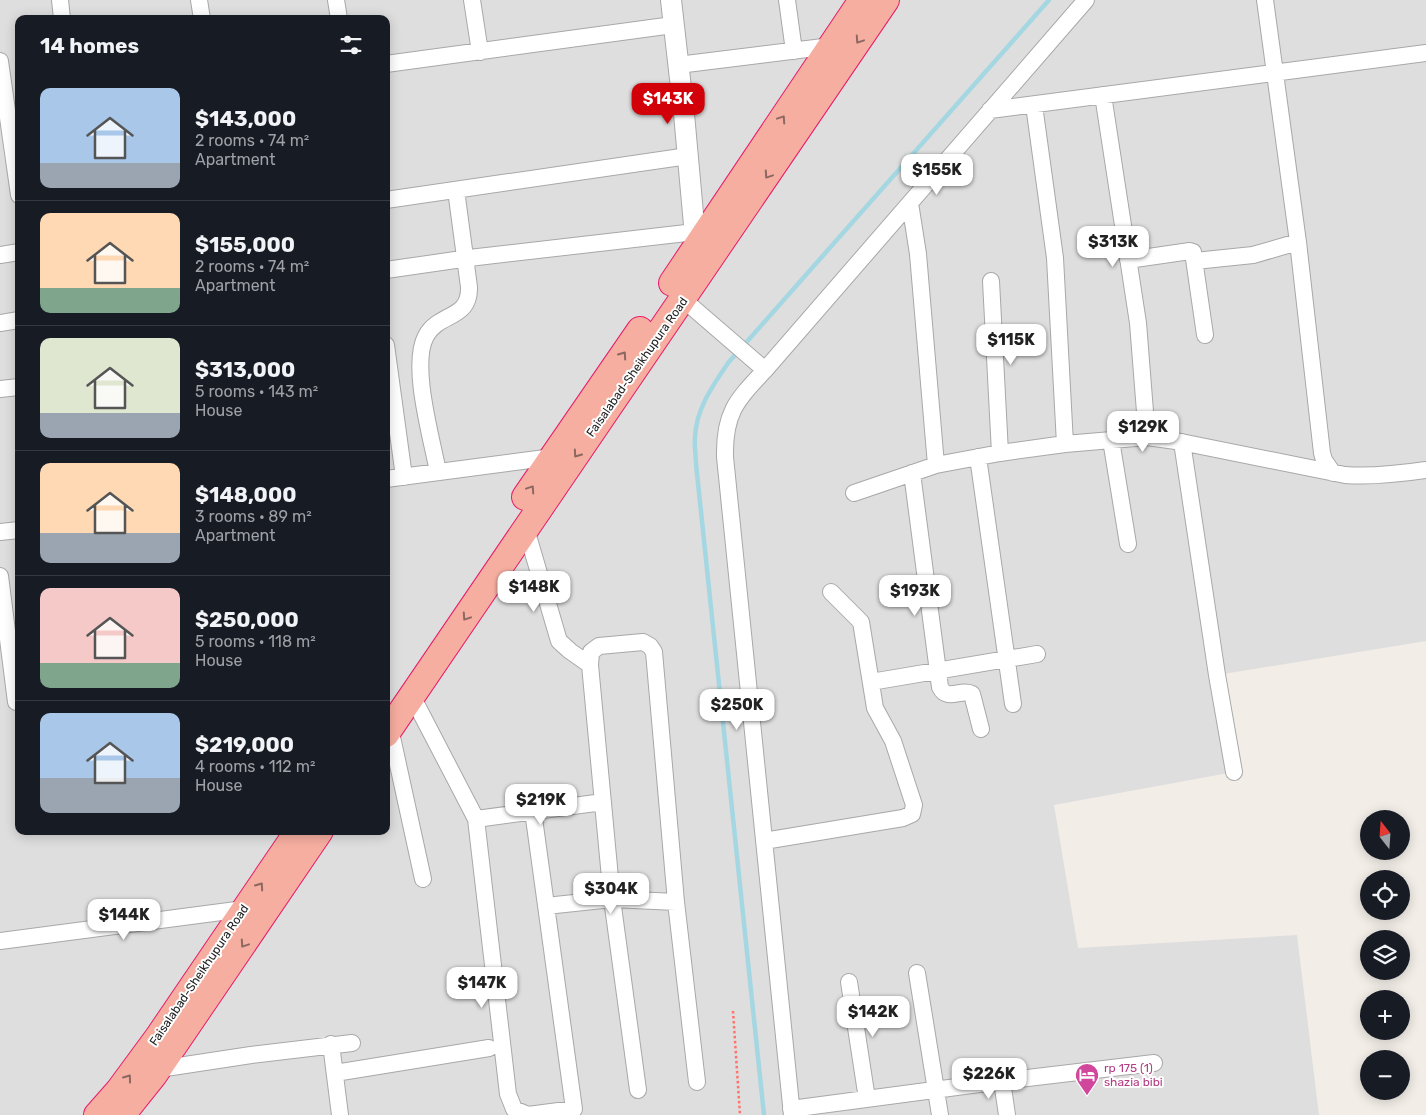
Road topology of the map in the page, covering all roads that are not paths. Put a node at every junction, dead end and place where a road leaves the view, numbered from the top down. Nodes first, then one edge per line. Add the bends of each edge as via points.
1 (60, 0) edge
2 (199, 0) edge
3 (336, 0) edge
4 (472, 0) edge
5 (671, 0) edge
6 (787, 0) edge
7 (862, 0) edge
8 (886, 0) edge
9 (1086, 0) edge
10 (1265, 0) edge
11 (62, 15) edge
12 (201, 15) edge
13 (338, 15) edge
14 (673, 24) junction
15 (831, 46) junction
16 (794, 51) junction
17 (480, 52) junction
18 (1426, 53) edge
19 (0, 61) edge
20 (390, 63) edge
21 (678, 66) junction
22 (1274, 73) junction
23 (1103, 96) junction
24 (1034, 104) junction
25 (990, 110) junction
26 (8, 113) edge
27 (688, 156) junction
28 (15, 165) edge
29 (456, 190) junction
30 (390, 199) edge
31 (910, 203) junction
32 (695, 240) junction
33 (1298, 242) junction
34 (15, 253) edge
35 (0, 255) edge
36 (465, 258) junction
37 (1128, 260) junction
38 (1195, 261) junction
39 (390, 269) edge
40 (991, 281) dead end
41 (676, 294) junction
42 (15, 321) edge
43 (0, 323) edge
44 (1206, 335) dead end
45 (765, 370) junction
46 (390, 377) edge
47 (15, 387) edge
48 (0, 389) edge
49 (1147, 437) junction
50 (1111, 440) junction
51 (1182, 442) junction
52 (1065, 444) junction
53 (1000, 453) junction
54 (553, 457) junction
55 (978, 457) junction
56 (936, 465) junction
57 (1426, 470) edge
58 (438, 472) junction
59 (912, 473) junction
60 (1333, 473) junction
61 (404, 477) junction
62 (390, 479) edge
63 (854, 493) dead end
64 (526, 529) junction
65 (15, 530) edge
66 (0, 532) edge
67 (1128, 544) dead end
68 (0, 576) edge
69 (831, 592) dead end
70 (1038, 654) dead end
71 (1007, 658) junction
72 (590, 664) junction
73 (938, 672) junction
74 (871, 682) junction
75 (15, 688) edge
76 (0, 695) edge
77 (412, 696) junction
78 (15, 702) edge
79 (1014, 704) dead end
80 (390, 719) edge
81 (390, 720) edge
82 (981, 729) dead end
83 (390, 731) edge
84 (1234, 772) dead end
85 (603, 802) junction
86 (533, 812) junction
87 (476, 819) junction
88 (295, 835) edge
89 (317, 835) edge
90 (764, 841) junction
91 (423, 879) dead end
92 (612, 899) junction
93 (676, 902) junction
94 (546, 906) junction
95 (244, 909) junction
96 (0, 941) edge
97 (917, 973) dead end
98 (849, 982) dead end
99 (352, 1043) dead end
100 (331, 1044) junction
101 (489, 1048) dead end
102 (1154, 1063) dead end
103 (159, 1069) junction
104 (334, 1073) junction
105 (1002, 1081) junction
106 (697, 1082) dead end
107 (638, 1090) dead end
108 (937, 1090) junction
109 (867, 1099) junction
110 (791, 1112) edge
111 (97, 1115) edge
112 (122, 1115) edge
113 (340, 1115) edge
114 (940, 1115) edge
115 (1007, 1115) edge

1 - 11 street
2 - 12 street
3 - 13 street
4 - 17 street
5 - 14 street
6 - 16 street
7 - 15 highway, Faisalabad-Sheikhupura Road
8 -> 41 highway, Faisalabad-Sheikhupura Road
9 - 25 street
10 - 22 street
14 - 17 street
14 - 21 street
15 - 16 street
32 -> 15 highway, Faisalabad-Sheikhupura Road
16 - 21 street
17 - 20 street
18 - 22 street
19 - 26 street
21 - 27 street
22 - 23 street
22 - 33 street
23 - 24 street
23 - 37 street
24 - 25 street
24 - 52 street via 1055,258
25 - 31 street
26 - 28 street
27 - 29 street
27 - 32 street
29 - 30 street
29 - 36 street
31 - 45 street
31 - 56 street via 918,254
32 - 36 street
32 - 41 highway, Faisalabad-Sheikhupura Road
33 - 38 street via 1253,255
33 - 60 street via 1322,453
34 - 35 street
36 - 39 street
36 - 58 street via 469,294 465,306 433,327 426,336 421,358 421,384
37 - 38 street via 1190,251
37 - 49 street via 1138,323
38 - 44 street
40 - 53 street
41 - 45 street
54 -> 41 highway, Faisalabad-Sheikhupura Road
41 -> 64 highway, Faisalabad-Sheikhupura Road
42 - 43 street
45 - 90 street via 735,404 724,440
46 - 61 street
47 - 48 street
49 - 50 street
49 - 51 street
50 - 52 street
50 - 67 street
51 - 60 street
51 - 84 street via 1216,675
52 - 53 street
53 - 55 street
54 - 58 street
80 -> 54 highway, Faisalabad-Sheikhupura Road
55 - 56 street
55 - 71 street
56 - 59 street
57 - 60 street via 1361,476
58 - 61 street
59 - 63 street
59 - 73 street
61 - 62 street
64 - 72 street via 559,641
64 -> 77 highway, Faisalabad-Sheikhupura Road
65 - 66 street
68 - 75 street
69 - 74 street via 861,622
70 - 71 street
71 - 73 street
71 - 79 street
72 - 85 street
72 - 93 street via 591,652 599,646 644,642 654,652
73 - 74 street
73 - 82 street via 940,687 945,694 972,694
74 - 90 street via 875,708 893,741 914,806 912,814
76 - 78 street
77 - 81 highway, Faisalabad-Sheikhupura Road
77 - 87 street
83 - 91 street
85 - 86 street
85 - 92 street
86 - 87 street
86 - 94 street
87 - 94 street via 508,1094 514,1109 528,1115 574,1109
95 -> 88 highway, Faisalabad-Sheikhupura Road
89 -> 103 highway, Faisalabad-Sheikhupura Road
90 - 110 street
92 - 93 street
92 - 94 street
92 - 107 street
93 - 106 street
95 - 96 street
111 -> 95 highway, Faisalabad-Sheikhupura Road via 158,1036
97 - 108 street
98 - 109 street
99 - 100 street
100 - 103 street
100 - 104 street
101 - 104 street
102 - 105 street
103 - 112 highway, Faisalabad-Sheikhupura Road
104 - 113 street
105 - 108 street
105 - 115 street
108 - 109 street
108 - 114 street
109 - 110 street

